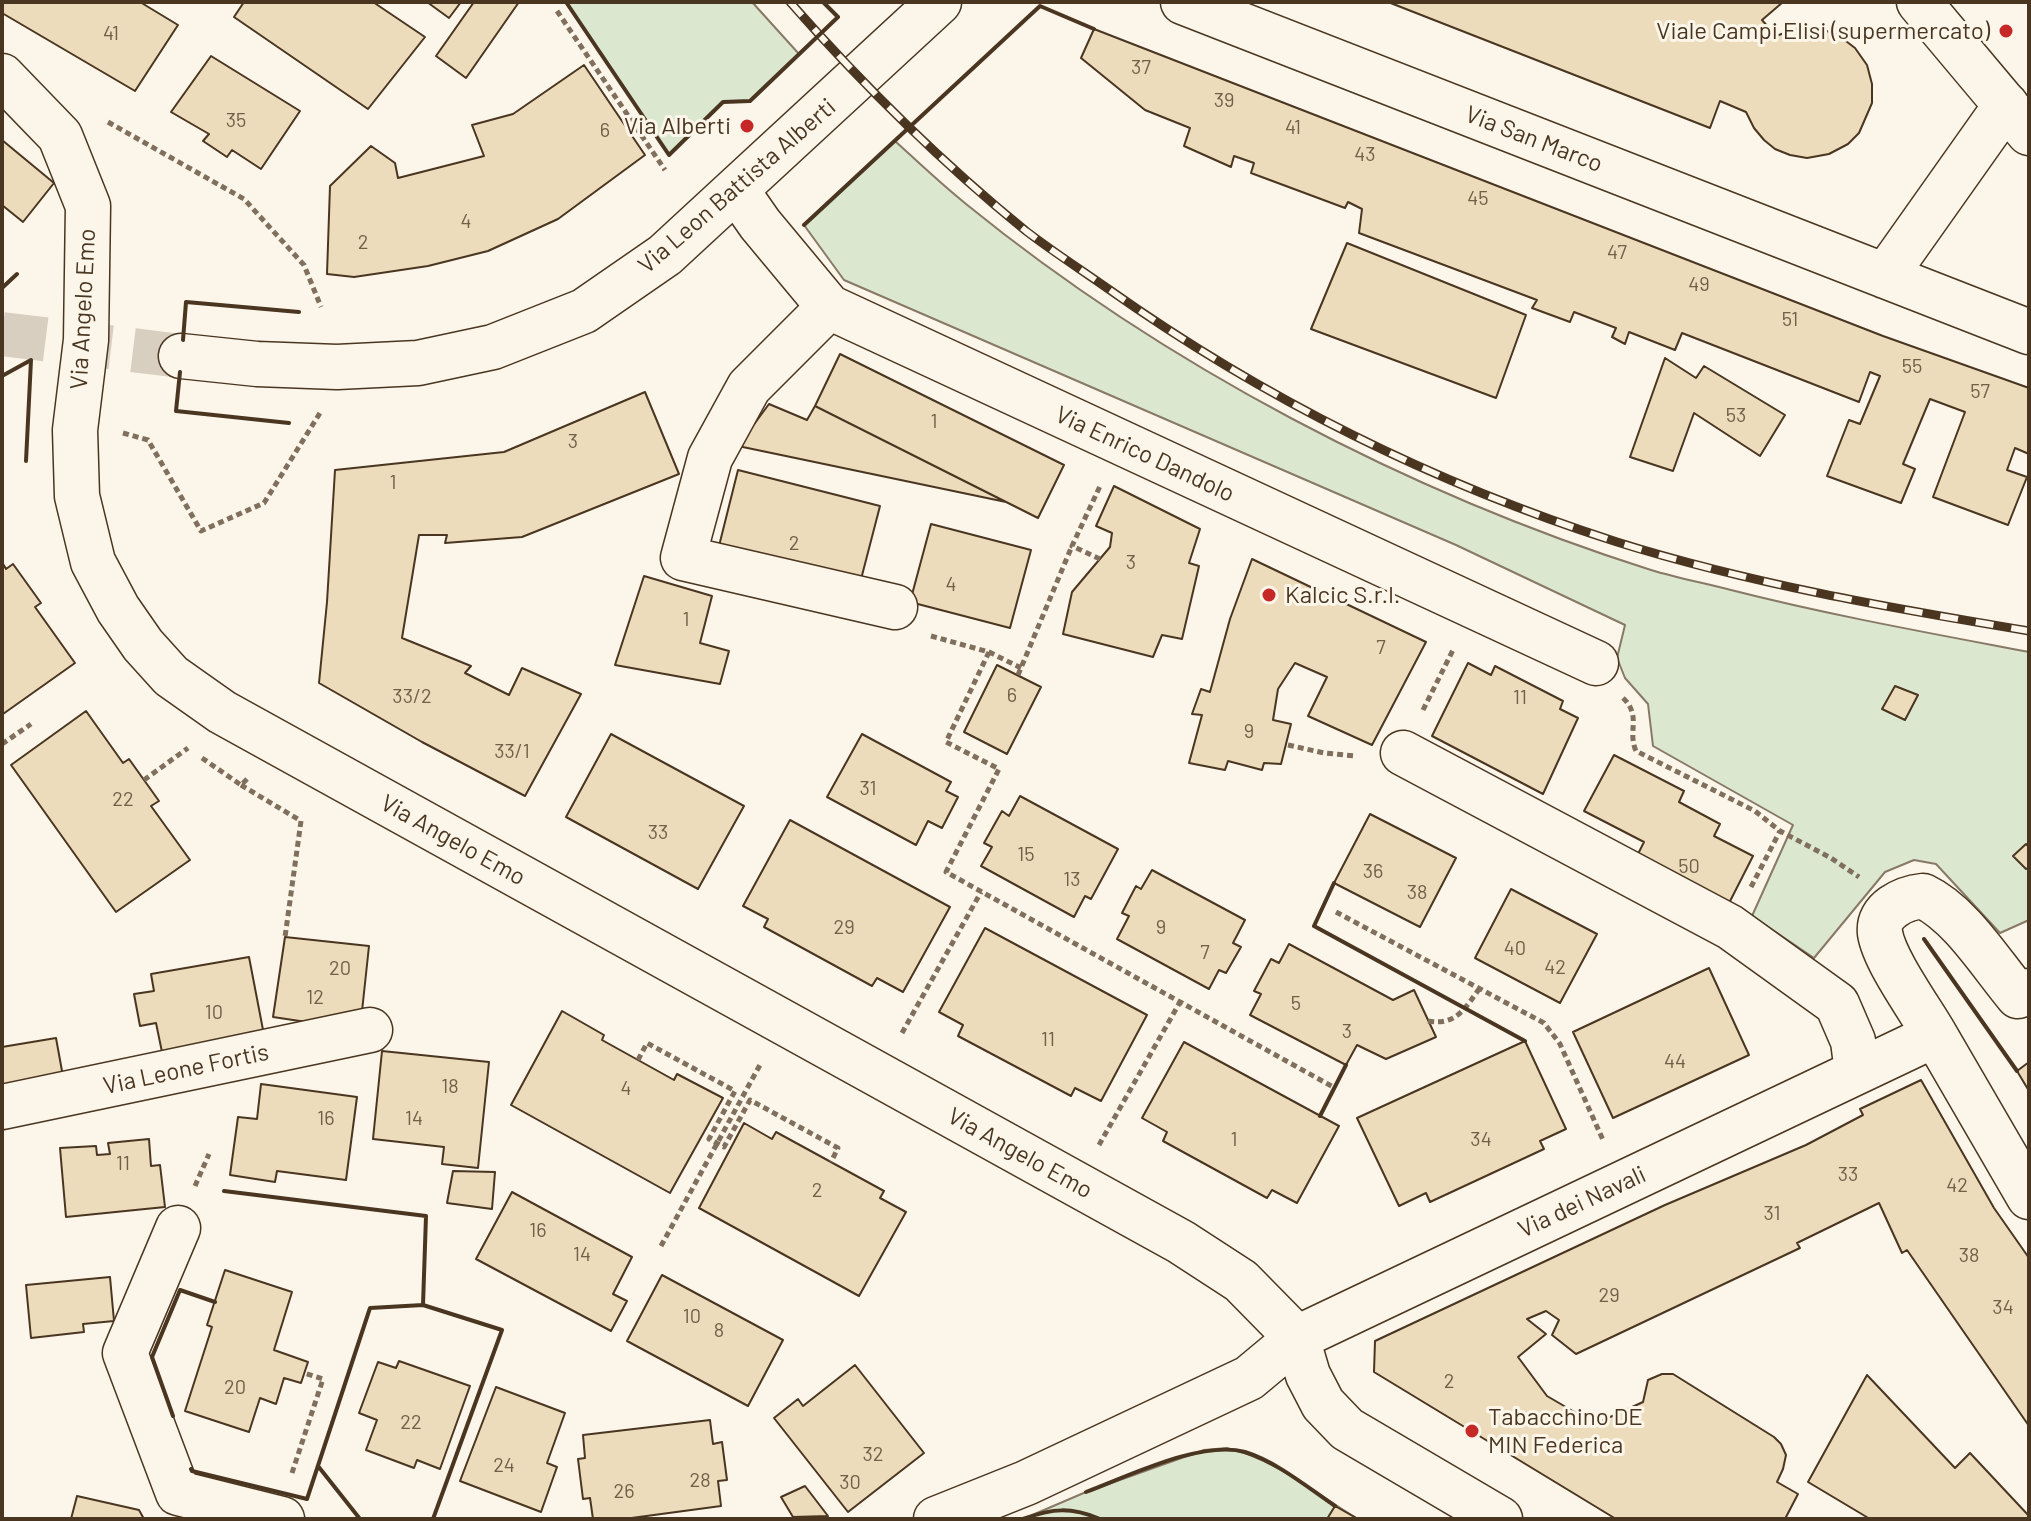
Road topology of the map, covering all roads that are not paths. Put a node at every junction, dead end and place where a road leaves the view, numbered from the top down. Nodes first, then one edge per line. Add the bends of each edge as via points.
1 (939, 2) edge
2 (1183, 2) edge
3 (1919, 2) edge
4 (2, 76) edge
5 (2018, 119) edge
6 (737, 191) junction
7 (1885, 276) junction
8 (829, 307) junction
9 (2029, 332) edge
10 (181, 356) tunnel mouth
11 (895, 607) road end
12 (1596, 663) road end
13 (1403, 753) road end
14 (2029, 991) edge
15 (370, 1030) dead end
16 (1935, 1035) junction
17 (1857, 1072) junction
18 (2, 1107) edge
19 (2029, 1197) edge
20 (178, 1228) dead end
21 (1297, 1338) junction
22 (286, 1498) edge
23 (936, 1519) edge
24 (1500, 1519) edge

1 - 6 street, Via Leon Battista Alberti
2 - 7 street, Via San Marco
3 - 5 street
4 - 21 street, Via Angelo Emo via 60,136 88,206 86,340 75,430 77,496 93,562 118,609 171,676 222,712 1181,1242 1241,1281
5 - 7 street
6 - 8 street, Via Enrico Dandolo
6 - 10 street, Via Leon Battista Alberti via 665,255 584,311 493,347 418,363 337,367
7 - 9 street, Via San Marco
8 - 11 street via 749,387 710,458 683,558
8 - 12 street, Via Enrico Dandolo
13 - 17 street via 1730,927 1837,1004 1853,1041
14 - 16 street via 2018,996 1938,903 1911,897 1883,918 1880,931 1887,953
15 - 18 street, Via Leone Fortis
16 - 17 street, Via dei Navali
16 - 19 street
17 - 21 street, Via dei Navali
20 - 22 street via 125,1353 178,1493
21 - 23 street, Via dei Navali via 1249,1378 1026,1483
21 - 24 street via 1323,1404 1347,1429

